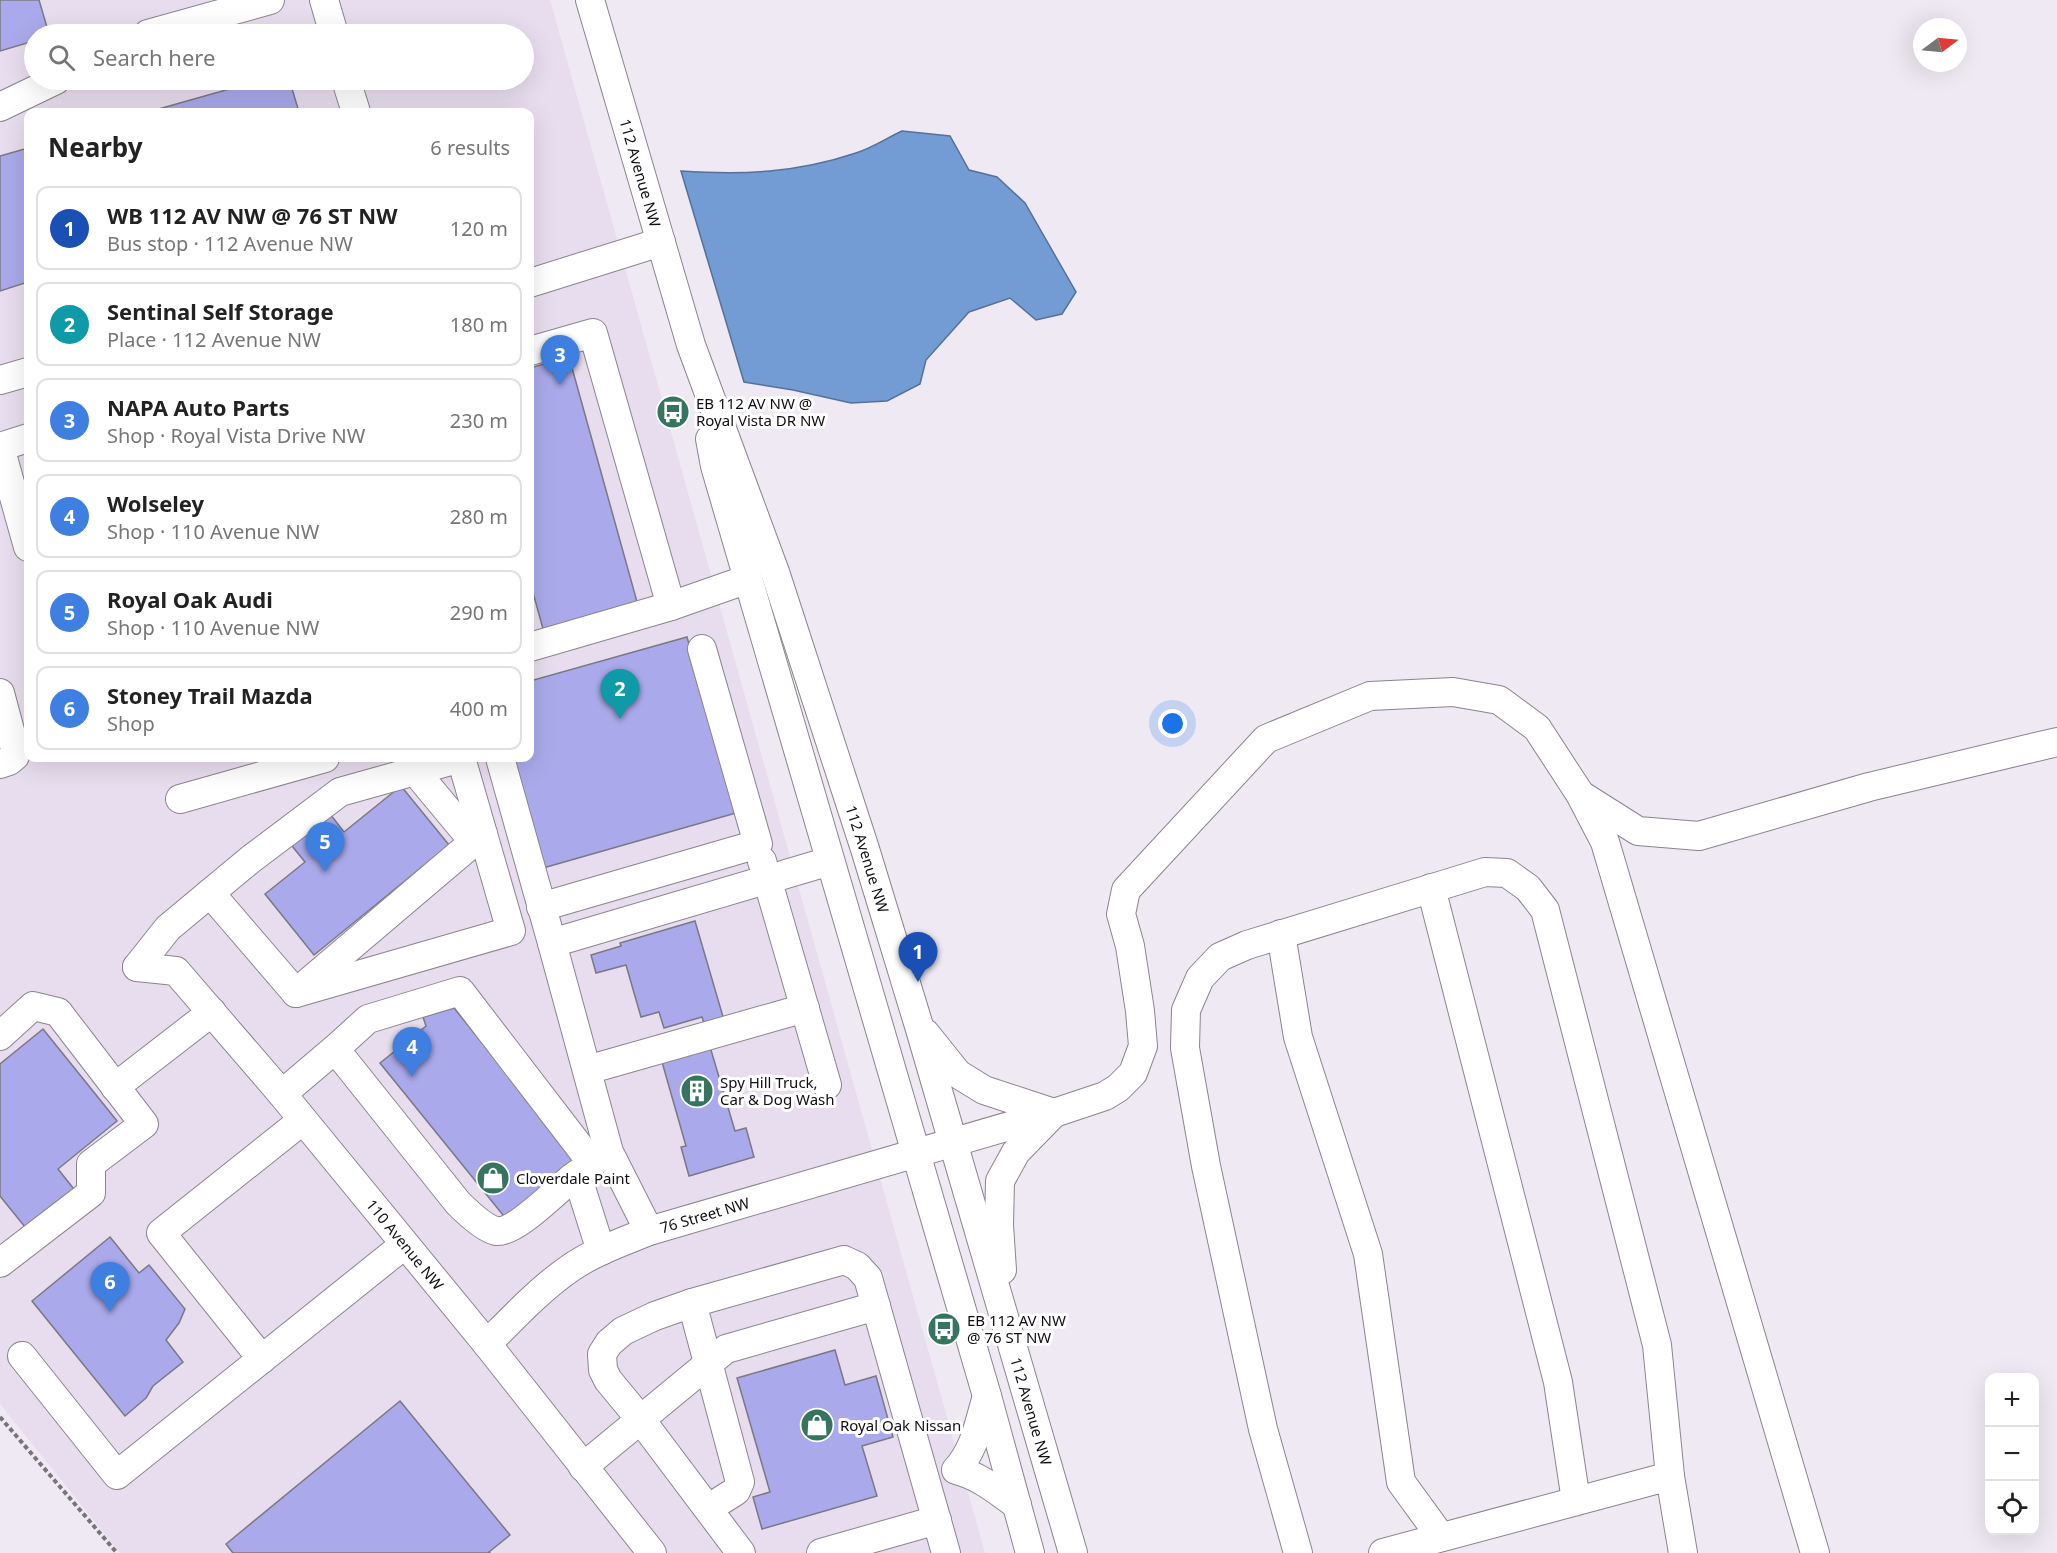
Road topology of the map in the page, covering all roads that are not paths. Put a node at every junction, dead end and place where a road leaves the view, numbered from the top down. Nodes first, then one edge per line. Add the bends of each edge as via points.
1 (270, 0) edge
2 (324, 0) edge
3 (590, 0) edge
4 (184, 24) edge
5 (331, 24) edge
6 (35, 90) edge
7 (349, 90) edge
8 (0, 107) edge
9 (355, 108) edge
10 (661, 242) junction
11 (534, 282) edge
12 (691, 345) junction
13 (534, 350) edge
14 (24, 373) edge
15 (0, 380) edge
16 (24, 439) edge
17 (0, 447) edge
18 (24, 533) edge
19 (748, 579) junction
20 (671, 606) junction
21 (534, 646) edge
22 (702, 649) dead end
23 (0, 693) edge
24 (2057, 742) edge
25 (311, 762) edge
26 (447, 762) edge
27 (462, 762) edge
28 (501, 762) edge
29 (0, 764) edge
30 (416, 771) junction
31 (1580, 794) junction
32 (180, 799) dead end
33 (478, 838) junction
34 (758, 844) junction
35 (831, 861) junction
36 (657, 873) junction
37 (767, 880) junction
38 (1431, 888) junction
39 (210, 893) junction
40 (542, 907) junction
41 (667, 909) junction
42 (1281, 934) junction
43 (552, 943) junction
44 (296, 993) junction
45 (805, 1008) junction
46 (212, 1012) junction
47 (919, 1026) junction
48 (0, 1036) edge
49 (335, 1049) junction
50 (587, 1070) junction
51 (827, 1085) dead end
52 (115, 1087) junction
53 (282, 1094) junction
54 (1054, 1113) junction
55 (303, 1120) junction
56 (953, 1142) junction
57 (915, 1154) junction
58 (591, 1164) junction
59 (649, 1231) junction
60 (404, 1245) junction
61 (601, 1251) junction
62 (0, 1263) edge
63 (692, 1303) junction
64 (876, 1306) junction
65 (1005, 1323) junction
66 (487, 1344) junction
67 (22, 1356) dead end
68 (262, 1359) junction
69 (708, 1364) junction
70 (987, 1396) junction
71 (641, 1420) junction
72 (583, 1467) junction
73 (956, 1470) junction
74 (1670, 1476) junction
75 (925, 1478) junction
76 (1576, 1501) junction
77 (1017, 1506) junction
78 (708, 1508) junction
79 (937, 1520) junction
80 (1441, 1538) junction
81 (652, 1553) edge
82 (741, 1553) edge
83 (821, 1553) edge
84 (946, 1553) edge
85 (1030, 1553) edge
86 (1073, 1553) edge
87 (1298, 1553) edge
88 (1383, 1553) edge
89 (1683, 1553) edge
90 (1815, 1553) edge

1 - 4 street
2 - 5 street
3 - 10 street, 112 Avenue NW
6 - 8 street
7 - 9 street
10 - 11 street
10 - 12 street, 112 Avenue NW
12 - 19 street, 112 Avenue NW via 715,466
12 - 47 street, 112 Avenue NW via 776,572
13 - 20 street via 593,333
14 - 15 street
16 - 17 street
17 - 18 street
19 - 20 street
19 - 35 street, 112 Avenue NW
20 - 21 street
22 - 34 street
23 - 29 street via 15,748 15,756
24 - 31 street via 1869,787 1699,836 1638,831
25 - 32 street
26 - 30 street
27 - 33 street
28 - 40 street
30 - 33 street
30 - 39 street via 340,792
31 - 54 street, 76 Street NW via 1537,728 1499,700 1453,692 1371,696 1266,740 1126,890 1121,914 1130,946 1143,1046 1133,1073 1106,1096
31 - 90 street, 76 Street NW via 1605,842
33 - 44 street
33 - 44 street via 511,931
34 - 36 street
34 - 37 street
35 - 37 street
35 - 57 street, 112 Avenue NW
36 - 40 street
36 - 41 street
37 - 41 street
37 - 45 street
38 - 42 street
38 - 74 street via 1485,872 1507,873 1528,888 1545,910 1657,1345
38 - 76 street via 1558,1383
39 - 44 street
39 - 46 street, 110 Avenue NW via 168,928 137,967 176,971
40 - 43 street
41 - 43 street
42 - 80 street via 1299,1037 1368,1254 1401,1482
42 - 87 street via 1220,957 1200,978 1186,1010 1185,1048 1206,1166 1263,1429
43 - 50 street
45 - 50 street
45 - 51 street
46 - 52 street
46 - 53 street, 110 Avenue NW
47 - 54 street via 958,1074 984,1089
47 - 56 street, 112 Avenue NW
48 - 52 street via 33,1006 58,1011
49 - 53 street
49 - 58 street via 368,1019 460,992
49 - 58 street via 458,1203 494,1231 504,1231 517,1223
50 - 58 street
52 - 62 street via 144,1124 91,1164 91,1193
53 - 55 street, 110 Avenue NW
54 - 56 street, 76 Street NW
54 - 65 street via 1016,1152 1000,1181
55 - 60 street, 110 Avenue NW
55 - 68 street via 161,1233
56 - 57 street, 76 Street NW
56 - 65 street, 112 Avenue NW
57 - 59 street, 76 Street NW
57 - 70 street, 112 Avenue NW
58 - 59 street
58 - 61 street via 582,1191
59 - 61 street, 76 Street NW
60 - 66 street, 110 Avenue NW
60 - 68 street
61 - 66 street, 76 Street NW via 570,1268 543,1290
63 - 64 street via 844,1260 868,1278
63 - 69 street
63 - 71 street via 623,1331 602,1354 608,1380
64 - 69 street via 726,1349
64 - 75 street
65 - 86 street, 112 Avenue NW
66 - 72 street, 110 Avenue NW
67 - 68 street via 117,1475
69 - 71 street
69 - 78 street via 740,1482 736,1491
70 - 73 street via 974,1444
70 - 77 street, 112 Avenue NW
71 - 72 street
71 - 78 street
72 - 81 street, 110 Avenue NW
73 - 75 street
73 - 77 street via 986,1482
74 - 76 street
74 - 89 street
75 - 79 street
76 - 80 street
77 - 85 street, 112 Avenue NW
78 - 82 street
79 - 83 street
79 - 84 street
80 - 88 street

